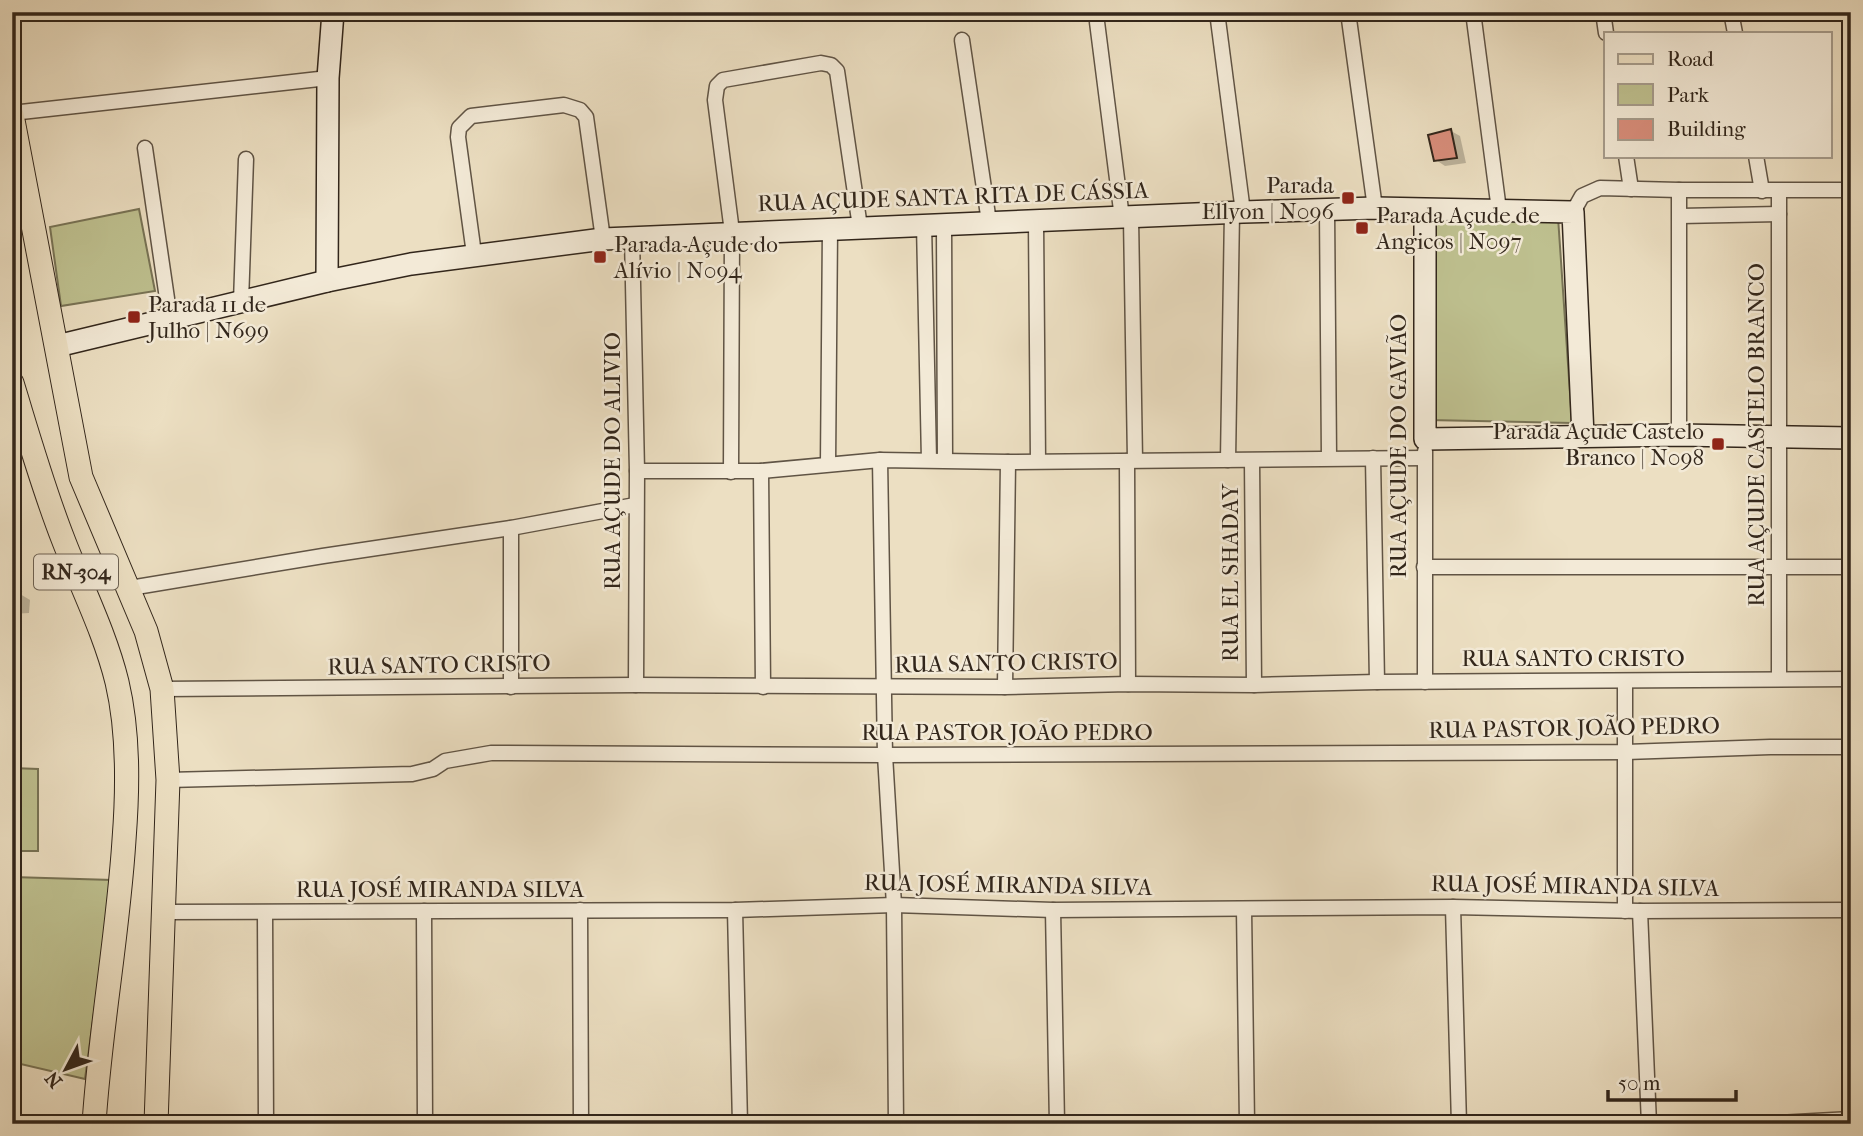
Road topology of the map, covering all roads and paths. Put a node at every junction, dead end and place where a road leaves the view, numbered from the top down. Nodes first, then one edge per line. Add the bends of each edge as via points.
1 (333, 12) edge
2 (1217, 12) edge
3 (1348, 12) edge
4 (1473, 12) edge
5 (1603, 12) edge
6 (1731, 12) edge
7 (1097, 22) dead end
8 (1606, 32) edge
9 (1735, 32) edge
10 (962, 40) dead end
11 (328, 78) junction
12 (12, 114) edge
13 (145, 148) dead end
14 (1626, 158) edge
15 (1756, 158) edge
16 (246, 159) dead end
17 (1631, 189) junction
18 (1679, 190) junction
19 (1851, 190) edge
20 (1762, 191) junction
21 (1779, 191) junction
22 (1375, 208) junction
23 (1327, 210) junction
24 (1425, 210) junction
25 (1499, 210) junction
26 (1238, 212) junction
27 (1573, 212) junction
28 (1779, 214) junction
29 (1680, 216) junction
30 (1126, 218) junction
31 (989, 222) junction
32 (1036, 222) junction
33 (934, 224) junction
34 (860, 227) junction
35 (830, 228) junction
36 (732, 232) junction
37 (632, 237) junction
38 (603, 239) junction
39 (474, 254) junction
40 (327, 281) junction
41 (241, 302) junction
42 (170, 319) junction
43 (57, 346) junction
44 (12, 383) edge
45 (1679, 435) junction
46 (1583, 436) junction
47 (1777, 437) junction
48 (1851, 438) edge
49 (1425, 448) junction
50 (1329, 458) junction
51 (1373, 458) junction
52 (945, 459) junction
53 (880, 460) junction
54 (929, 460) junction
55 (1131, 460) junction
56 (1228, 460) junction
57 (1252, 460) junction
58 (1038, 461) junction
59 (1008, 462) junction
60 (828, 464) junction
61 (637, 471) junction
62 (761, 471) junction
63 (731, 472) junction
64 (635, 505) junction
65 (512, 528) junction
66 (1851, 566) edge
67 (1424, 567) junction
68 (1778, 567) junction
69 (130, 588) junction
70 (1779, 679) junction
71 (1851, 679) edge
72 (1625, 681) junction
73 (1377, 682) junction
74 (1425, 682) junction
75 (1128, 684) junction
76 (636, 685) junction
77 (1254, 685) junction
78 (511, 687) junction
79 (763, 687) junction
80 (1005, 687) junction
81 (884, 688) junction
82 (162, 689) junction
83 (1851, 747) edge
84 (1626, 752) junction
85 (885, 755) junction
86 (168, 780) junction
87 (894, 905) junction
88 (1453, 907) junction
89 (1244, 909) junction
90 (580, 910) junction
91 (735, 910) junction
92 (1053, 910) junction
93 (1851, 910) edge
94 (424, 911) junction
95 (1625, 911) junction
96 (1640, 911) junction
97 (164, 912) junction
98 (265, 913) junction
99 (1851, 1119) edge
100 (94, 1124) edge
101 (156, 1124) edge
102 (266, 1124) edge
103 (425, 1124) edge
104 (581, 1124) edge
105 (740, 1124) edge
106 (896, 1124) edge
107 (1057, 1124) edge
108 (1247, 1124) edge
109 (1459, 1124) edge
110 (1649, 1124) edge
111 (1758, 1124) edge

1 - 11 street
2 - 26 street
3 - 22 street
4 - 25 street
5 - 8 street
6 - 9 street
7 - 30 street
10 - 31 street
11 - 12 street
11 - 40 street
12 - 43 main road, RN-304
13 - 42 street
14 - 17 street
15 - 20 street
16 - 41 street
17 - 18 street
17 - 27 street via 1595,189 1582,196
18 - 20 street
18 - 29 street
19 - 21 street
20 - 21 street
21 - 28 street, RUA AÇUDE CASTELO BRANCO
22 - 23 street, RUA AÇUDE SANTA RITA DE CÁSSIA
22 - 24 street, RUA AÇUDE SANTA RITA DE CÁSSIA
23 - 26 street, RUA AÇUDE SANTA RITA DE CÁSSIA
23 - 50 street
24 - 25 street, RUA AÇUDE SANTA RITA DE CÁSSIA
24 - 49 street, RUA AÇUDE DO GAVIÃO
25 - 27 street, RUA AÇUDE SANTA RITA DE CÁSSIA
26 - 30 street, RUA AÇUDE SANTA RITA DE CÁSSIA
26 - 56 street
27 - 46 street
28 - 29 street
28 - 47 street, RUA AÇUDE CASTELO BRANCO
29 - 45 street
30 - 32 street, RUA AÇUDE SANTA RITA DE CÁSSIA
30 - 55 street
31 - 32 street, RUA AÇUDE SANTA RITA DE CÁSSIA
31 - 33 street, RUA AÇUDE SANTA RITA DE CÁSSIA
32 - 58 street
33 - 34 street, RUA AÇUDE SANTA RITA DE CÁSSIA
33 - 52 street
33 - 54 street
34 - 35 street, RUA AÇUDE SANTA RITA DE CÁSSIA
34 - 36 street via 840,78 831,65 821,64 723,80 717,86
35 - 36 street, RUA AÇUDE SANTA RITA DE CÁSSIA
35 - 60 street
36 - 37 street, RUA AÇUDE SANTA RITA DE CÁSSIA
36 - 63 street
37 - 38 street, RUA AÇUDE SANTA RITA DE CÁSSIA
37 - 61 street, RUA AÇUDE DO ALIVIO
38 - 39 street, RUA AÇUDE SANTA RITA DE CÁSSIA
38 - 39 street via 586,117 564,105 471,116 459,128
39 - 40 street, RUA AÇUDE SANTA RITA DE CÁSSIA
40 - 41 street, RUA AÇUDE SANTA RITA DE CÁSSIA
41 - 42 street, RUA AÇUDE SANTA RITA DE CÁSSIA
42 - 43 street, RUA AÇUDE SANTA RITA DE CÁSSIA
43 - 69 main road, RN-304 via 81,477
44 - 100 main road, RN-304 via 62,538 117,682 121,710 128,782 121,894
45 - 46 street
45 - 47 street
46 - 49 street
47 - 48 street
47 - 68 street, RUA AÇUDE CASTELO BRANCO
49 - 51 street
49 - 67 street, RUA AÇUDE DO GAVIÃO
50 - 51 street
50 - 57 street
51 - 73 street
52 - 54 street
52 - 59 street
53 - 54 street
53 - 60 street
53 - 81 street
55 - 56 street
55 - 58 street
55 - 75 street
56 - 57 street
57 - 77 street, RUA EL SHADAY
58 - 59 street
59 - 80 street
60 - 62 street
61 - 63 street
61 - 64 street, RUA AÇUDE DO ALIVIO
62 - 63 street
62 - 79 street
64 - 65 street
64 - 76 street, RUA AÇUDE DO ALIVIO
65 - 69 street
65 - 78 street
66 - 68 street
67 - 68 street
67 - 74 street, RUA AÇUDE DO GAVIÃO
68 - 70 street, RUA AÇUDE CASTELO BRANCO
69 - 82 main road, RN-304
70 - 71 street, RUA SANTO CRISTO
70 - 72 street, RUA SANTO CRISTO
72 - 74 street, RUA SANTO CRISTO
72 - 84 street
73 - 74 street, RUA SANTO CRISTO
73 - 77 street, RUA SANTO CRISTO
75 - 77 street, RUA SANTO CRISTO
75 - 80 street, RUA SANTO CRISTO
76 - 78 street, RUA SANTO CRISTO
76 - 79 street, RUA SANTO CRISTO
78 - 82 street, RUA SANTO CRISTO
79 - 81 street, RUA SANTO CRISTO
80 - 81 street, RUA SANTO CRISTO
81 - 85 street
82 - 86 main road, RN-304
83 - 84 street, RUA PASTOR JOÃO PEDRO
84 - 85 street, RUA PASTOR JOÃO PEDRO
84 - 95 street
85 - 86 street, RUA PASTOR JOÃO PEDRO via 491,753 445,761 412,774
85 - 87 street
86 - 97 main road, RN-304
87 - 91 street, RUA JOSÉ MIRANDA SILVA
87 - 92 street, RUA JOSÉ MIRANDA SILVA
87 - 106 street
88 - 89 street, RUA JOSÉ MIRANDA SILVA
88 - 95 street, RUA JOSÉ MIRANDA SILVA
88 - 109 street
89 - 92 street, RUA JOSÉ MIRANDA SILVA
89 - 108 street
90 - 91 street, RUA JOSÉ MIRANDA SILVA
90 - 94 street, RUA JOSÉ MIRANDA SILVA
90 - 104 street
91 - 105 street
92 - 107 street
93 - 96 street, RUA JOSÉ MIRANDA SILVA
94 - 98 street, RUA JOSÉ MIRANDA SILVA
94 - 103 street
95 - 96 street, RUA JOSÉ MIRANDA SILVA
96 - 110 street
97 - 98 street, RUA JOSÉ MIRANDA SILVA
97 - 101 main road, RN-304
98 - 102 street
99 - 111 street

